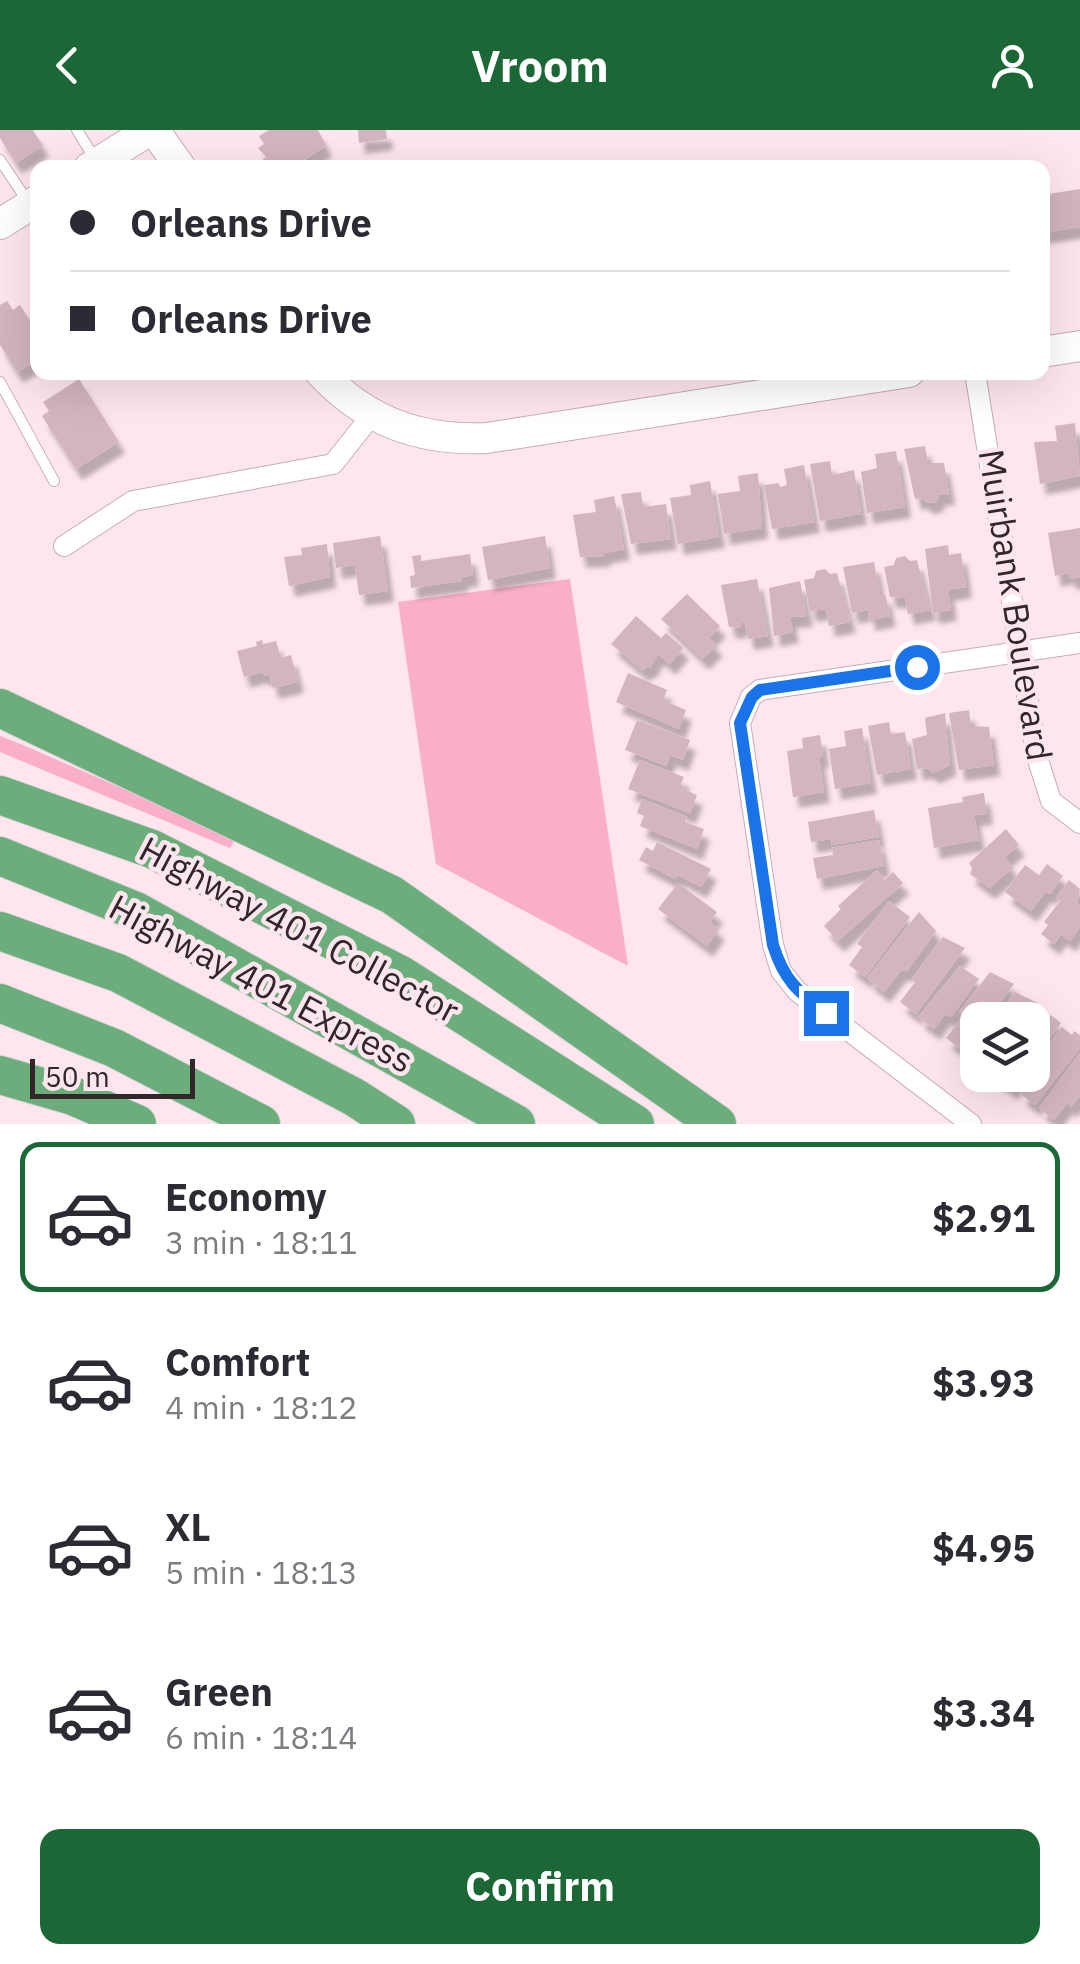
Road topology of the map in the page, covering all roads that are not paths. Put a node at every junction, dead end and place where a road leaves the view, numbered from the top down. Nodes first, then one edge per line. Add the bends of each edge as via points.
1 (76, 130) edge
2 (152, 130) edge
3 (0, 160) edge
4 (91, 160) edge
5 (101, 160) edge
6 (175, 160) edge
7 (30, 198) edge
8 (30, 207) edge
9 (0, 224) edge
10 (1080, 346) edge
11 (1050, 351) edge
12 (330, 380) edge
13 (858, 380) edge
14 (976, 380) edge
15 (0, 382) edge
16 (372, 415) junction
17 (54, 481) dead end
18 (64, 546) dead end
19 (1080, 642) edge
20 (1022, 651) junction
21 (0, 708) edge
22 (0, 794) edge
23 (1080, 823) edge
24 (0, 856) edge
25 (0, 931) edge
26 (0, 1003) edge
27 (0, 1075) edge
28 (136, 1124) edge
29 (261, 1124) edge
30 (396, 1124) edge
31 (516, 1124) edge
32 (635, 1124) edge
33 (717, 1124) edge
34 (971, 1124) edge

1 - 4 lane
2 - 5 main road
2 - 6 main road
3 - 7 lane
8 - 9 main road
10 - 11 main road
12 - 16 main road
13 - 16 main road via 488,438 424,435
14 - 20 street, Muirbank Boulevard
15 - 17 lane
16 - 18 street via 334,464 133,501
19 - 20 street
20 - 23 street, Muirbank Boulevard via 1050,801
20 - 34 street via 760,690 740,723 781,970 797,991
21 - 33 highway via 392,895
22 - 32 highway, Highway 401 Collector via 152,849 401,975
24 - 31 highway, Highway 401 Express via 136,912
25 - 30 highway, Highway 401 Express via 118,973
26 - 29 highway via 114,1048
27 - 28 highway via 74,1096

